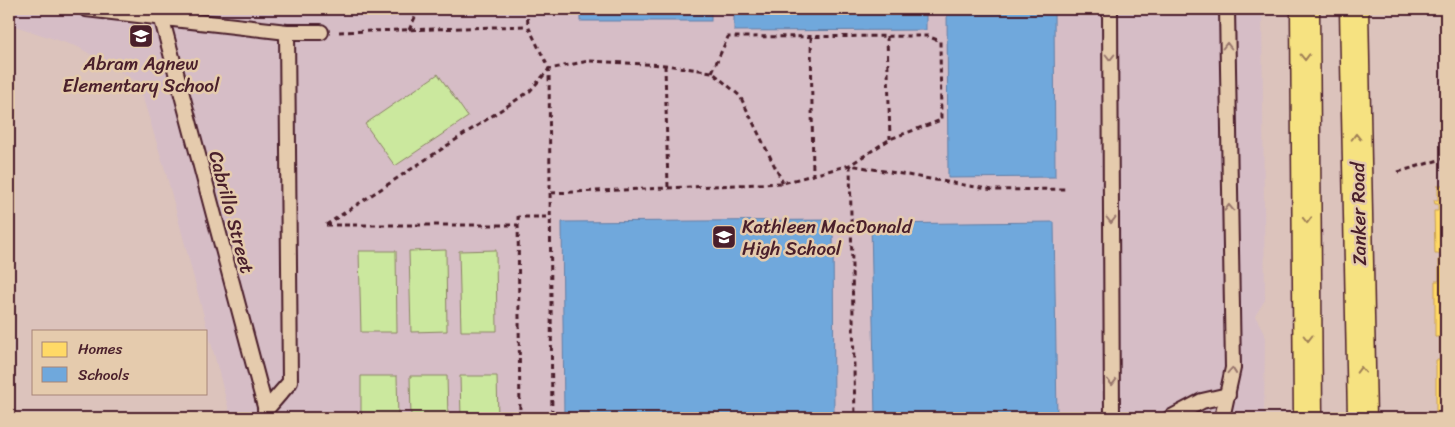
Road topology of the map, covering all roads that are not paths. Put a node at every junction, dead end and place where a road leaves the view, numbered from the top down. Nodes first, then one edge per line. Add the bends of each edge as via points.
1 (86, 9) edge
2 (1110, 9) edge
3 (1227, 9) edge
4 (1305, 9) edge
5 (1354, 9) edge
6 (160, 16) junction
7 (287, 32) junction
8 (321, 32) road end
9 (1228, 395) junction
10 (266, 414) edge
11 (1112, 418) edge
12 (1170, 418) edge
13 (1222, 418) edge
14 (1308, 418) edge
15 (1362, 418) edge

1 - 6 lane
2 -> 11 lane
9 -> 3 lane via 1233,368
4 -> 14 main road
15 -> 5 main road, Zanker Road
6 - 7 lane
6 - 10 lane, Cabrillo Street
7 - 8 lane
7 - 10 lane via 290,382
9 - 12 lane via 1202,401
9 - 13 lane

